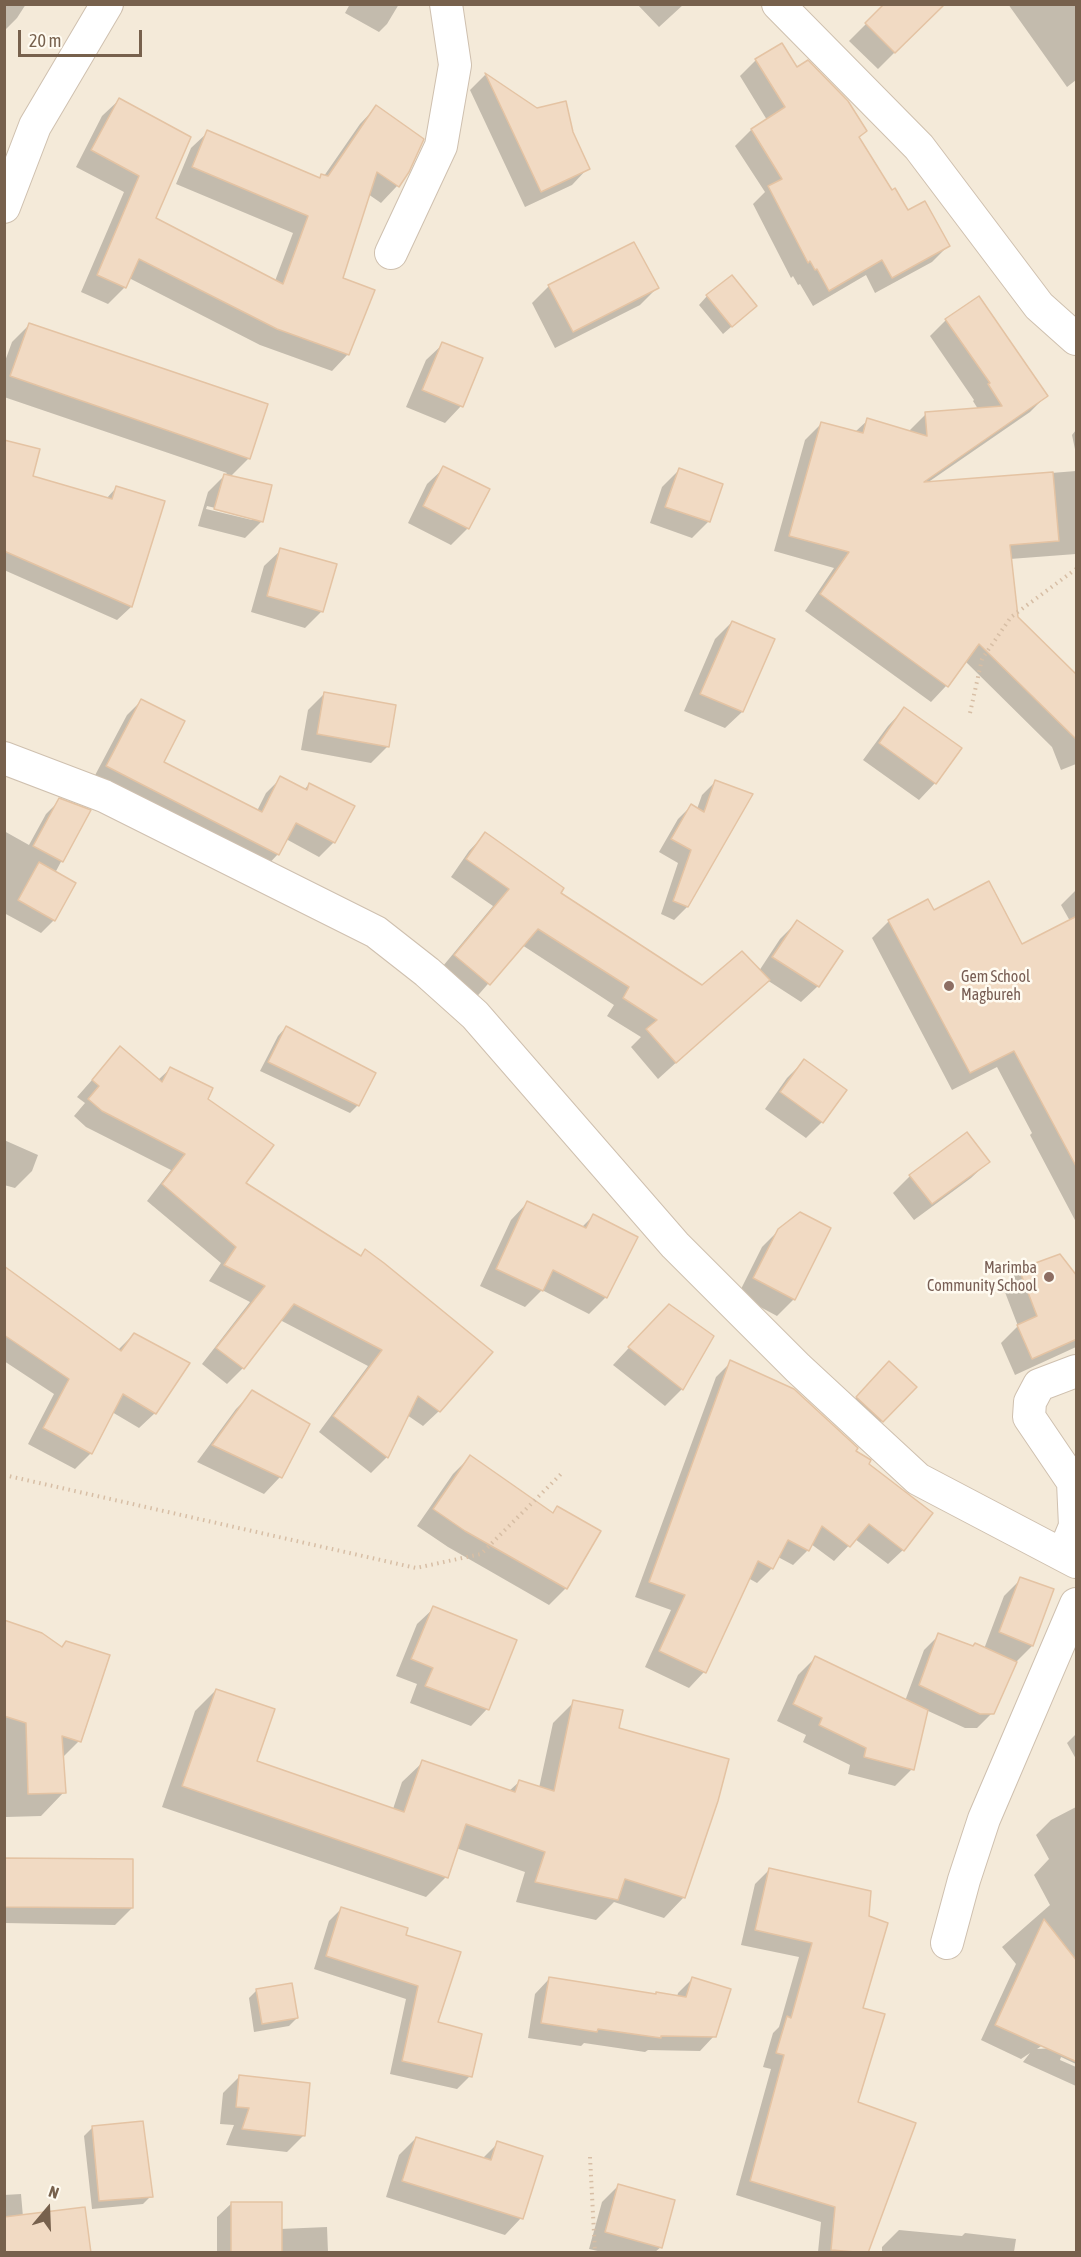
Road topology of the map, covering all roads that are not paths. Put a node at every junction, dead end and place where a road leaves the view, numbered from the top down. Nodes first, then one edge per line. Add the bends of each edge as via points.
1 (107, 4) edge
2 (446, 4) edge
3 (778, 4) edge
4 (4, 207) edge
5 (391, 253) dead end
6 (1077, 339) edge
7 (4, 758) edge
8 (1077, 1371) edge
9 (1070, 1559) edge
10 (1077, 1604) edge
11 (947, 1943) dead end

1 - 4 street via 35,126
2 - 5 street via 455,65 441,146
3 - 6 street via 919,147 1039,306
7 - 9 street via 104,796 376,932 475,1015 675,1245 798,1368 909,1471
8 - 9 street via 1039,1385 1030,1402 1029,1418 1073,1482 1075,1526
10 - 11 street via 984,1819

